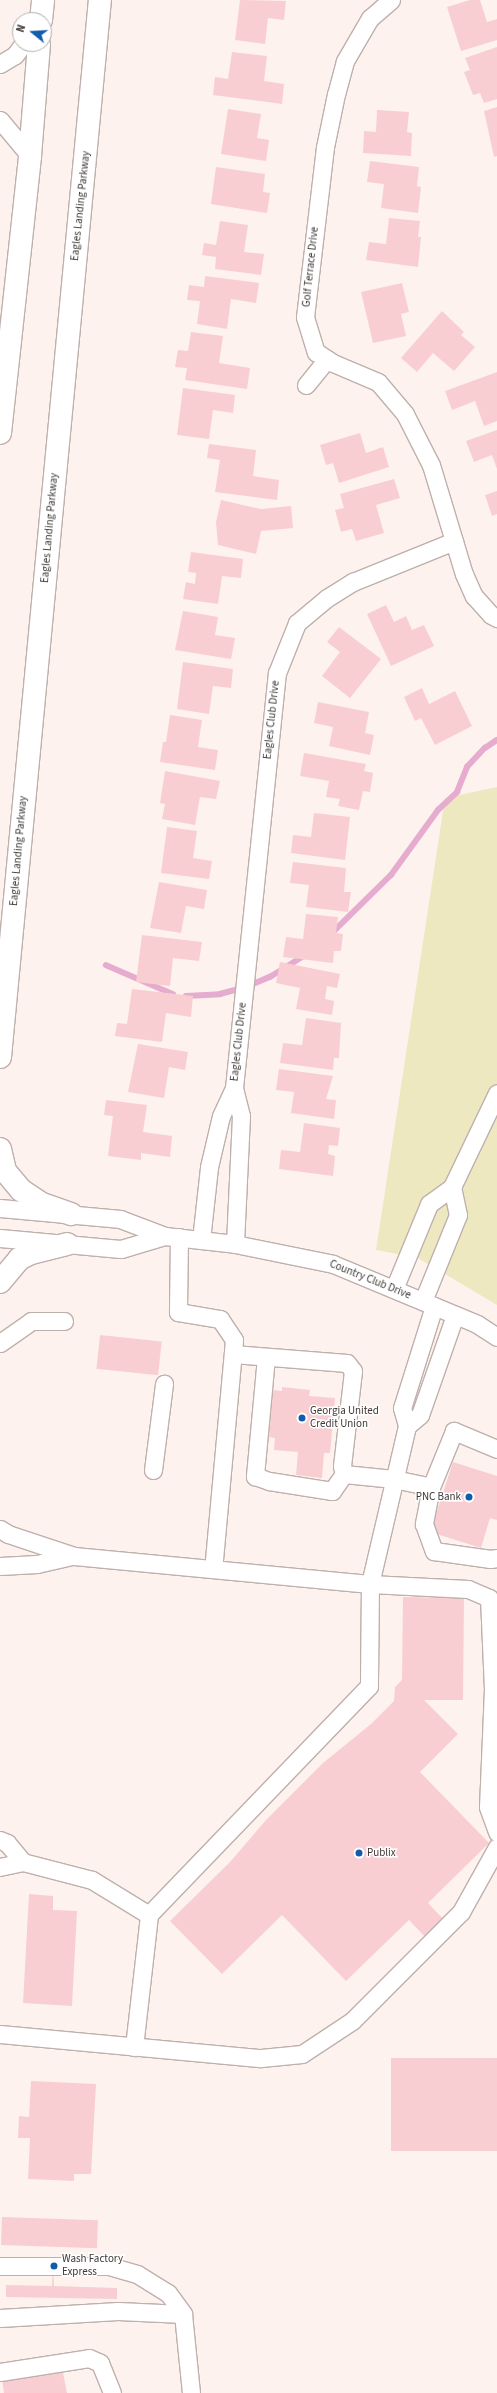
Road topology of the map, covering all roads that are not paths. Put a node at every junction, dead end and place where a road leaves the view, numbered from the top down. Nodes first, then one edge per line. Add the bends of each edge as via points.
1 (43, 0) edge
2 (100, 0) edge
3 (114, 0) edge
4 (391, 0) edge
5 (42, 12) edge
6 (17, 52) edge
7 (38, 52) edge
8 (0, 64) edge
9 (92, 97) junction
10 (0, 120) edge
11 (30, 156) junction
12 (327, 359) junction
13 (306, 385) dead end
14 (1, 421) edge
15 (454, 541) junction
16 (497, 618) edge
17 (0, 1057) edge
18 (234, 1088) junction
19 (497, 1093) edge
20 (0, 1149) edge
21 (452, 1187) junction
22 (0, 1208) edge
23 (71, 1214) junction
24 (172, 1237) junction
25 (0, 1238) edge
26 (202, 1240) junction
27 (67, 1244) junction
28 (235, 1244) junction
29 (0, 1282) edge
30 (394, 1289) junction
31 (429, 1304) junction
32 (456, 1315) junction
33 (64, 1321) dead end
34 (497, 1337) edge
35 (0, 1343) edge
36 (233, 1354) junction
37 (266, 1357) junction
38 (164, 1384) dead end
39 (407, 1426) junction
40 (497, 1449) edge
41 (153, 1470) dead end
42 (344, 1474) junction
43 (394, 1479) junction
44 (431, 1487) junction
45 (0, 1529) edge
46 (74, 1556) junction
47 (497, 1558) edge
48 (0, 1566) edge
49 (213, 1569) junction
50 (370, 1584) junction
51 (497, 1832) edge
52 (0, 1840) edge
53 (497, 1847) edge
54 (23, 1862) junction
55 (0, 1867) edge
56 (149, 1915) junction
57 (0, 2034) edge
58 (134, 2047) junction
59 (0, 2266) edge
60 (183, 2314) junction
61 (0, 2318) edge
62 (0, 2372) edge
63 (112, 2393) edge
64 (191, 2393) edge

1 - 5 main road
2 - 9 main road, Eagles Landing Parkway
3 - 9 main road
4 - 12 street, Golf Terrace Drive via 370,18 345,61 325,147 305,317 316,352
6 - 8 street
7 - 11 main road
9 - 17 main road, Eagles Landing Parkway
10 - 11 street
11 - 14 main road
12 - 13 street
12 - 15 street, Golf Terrace Drive via 378,382 405,414 431,465
15 - 16 street via 474,596
15 - 18 street, Eagles Club Drive via 353,582 327,598 297,623 277,673
18 - 26 street via 220,1116 209,1167
18 - 28 street via 241,1116
19 - 21 street
20 - 23 main road via 6,1171 21,1190 42,1204
21 - 30 street via 429,1204
21 - 31 street via 458,1215
22 - 23 street, Country Club Drive
23 - 24 street, Country Club Drive via 120,1219
24 - 26 street, Country Club Drive
24 - 27 street, Country Club Drive via 121,1249
24 - 36 street via 178,1312 220,1319 234,1340
25 - 27 street, Country Club Drive
26 - 28 street, Country Club Drive
27 - 29 main road via 31,1253 19,1260
28 - 30 street, Country Club Drive via 333,1264
30 - 31 street, Country Club Drive
31 - 32 street, Country Club Drive
31 - 39 street via 402,1408
32 - 34 street, Country Club Drive
32 - 39 street via 420,1415
33 - 35 street via 31,1321
36 - 37 street
36 - 49 street
37 - 42 street via 347,1363 353,1371 342,1466
37 - 42 street via 255,1476 269,1481 332,1491
38 - 41 street
39 - 43 street
40 - 44 street via 454,1431
42 - 43 street
43 - 44 street
43 - 50 street
44 - 47 street via 424,1524 434,1551
45 - 46 street
46 - 48 street via 37,1564
46 - 49 street
49 - 50 street
50 - 51 street via 468,1589 489,1598 493,1688 488,1807
50 - 56 street via 369,1686
52 - 54 street via 7,1843
53 - 58 street via 461,1912 352,2021 302,2054 261,2058
54 - 55 street
54 - 56 street via 92,1880
56 - 58 street
57 - 58 street
59 - 60 street via 109,2266 137,2274 168,2293
60 - 61 street via 118,2311
60 - 64 street
62 - 63 street via 90,2358 100,2363

